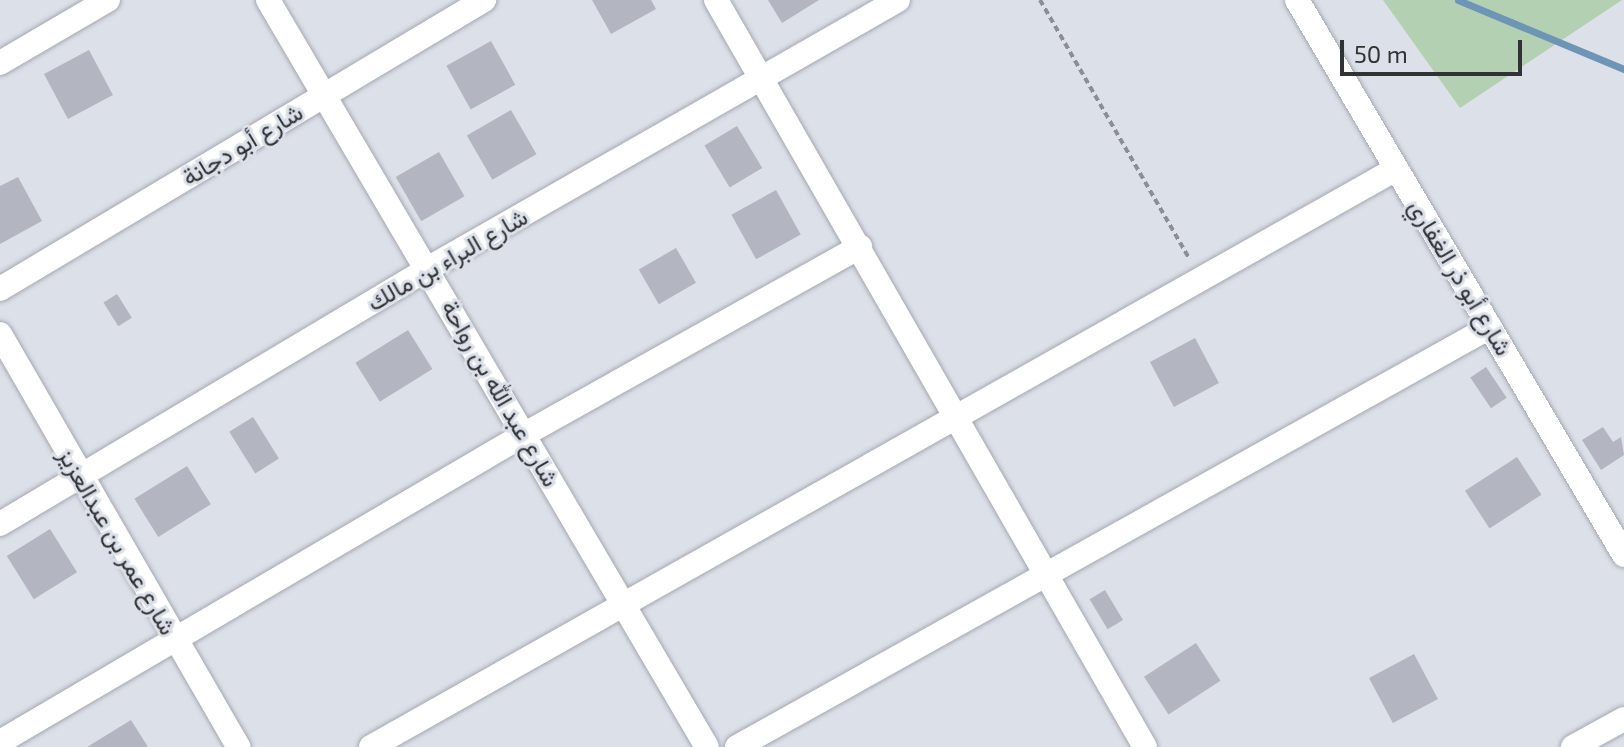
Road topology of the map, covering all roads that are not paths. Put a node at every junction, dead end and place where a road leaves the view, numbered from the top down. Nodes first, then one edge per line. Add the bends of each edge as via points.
1 (108, 0) edge
2 (268, 0) edge
3 (484, 0) edge
4 (716, 0) edge
5 (898, 0) edge
6 (1297, 0) edge
7 (0, 63) edge
8 (764, 79) junction
9 (323, 96) junction
10 (1396, 169) junction
11 (860, 247) junction
12 (429, 268) junction
13 (0, 289) edge
14 (1490, 327) junction
15 (0, 334) edge
16 (956, 415) junction
17 (525, 434) junction
18 (81, 475) junction
19 (0, 524) edge
20 (1624, 555) edge
21 (1047, 573) junction
22 (622, 602) junction
23 (176, 641) junction
24 (1624, 719) edge
25 (0, 742) edge
26 (238, 747) edge
27 (371, 747) edge
28 (707, 747) edge
29 (737, 747) edge
30 (1145, 747) edge
31 (1573, 747) edge

1 - 7 street
2 - 9 street, شارع عبد الله بن رواحة
3 - 9 street, شارع أبو دجانة
4 - 8 street
5 - 8 street, شارع البراء بن مالك
6 - 10 street, شارع أبو ذر الغفاري
8 - 11 street
8 - 12 street, شارع البراء بن مالك
9 - 12 street, شارع عبد الله بن رواحة
9 - 13 street, شارع أبو دجانة
10 - 14 street, شارع أبو ذر الغفاري
10 - 16 street
11 - 16 street
11 - 17 street
12 - 17 street, شارع عبد الله بن رواحة
12 - 18 street, شارع البراء بن مالك
14 - 20 street, شارع أبو ذر الغفاري
14 - 21 street
15 - 18 street, شارع عمر بن عبدالعزيز
16 - 21 street
16 - 22 street
17 - 22 street, شارع عبد الله بن رواحة
17 - 23 street
18 - 19 street, شارع البراء بن مالك
18 - 23 street, شارع عمر بن عبدالعزيز
21 - 29 street
21 - 30 street
22 - 27 street
22 - 28 street, شارع عبد الله بن رواحة
23 - 25 street
23 - 26 street, شارع عمر بن عبدالعزيز
24 - 31 street

